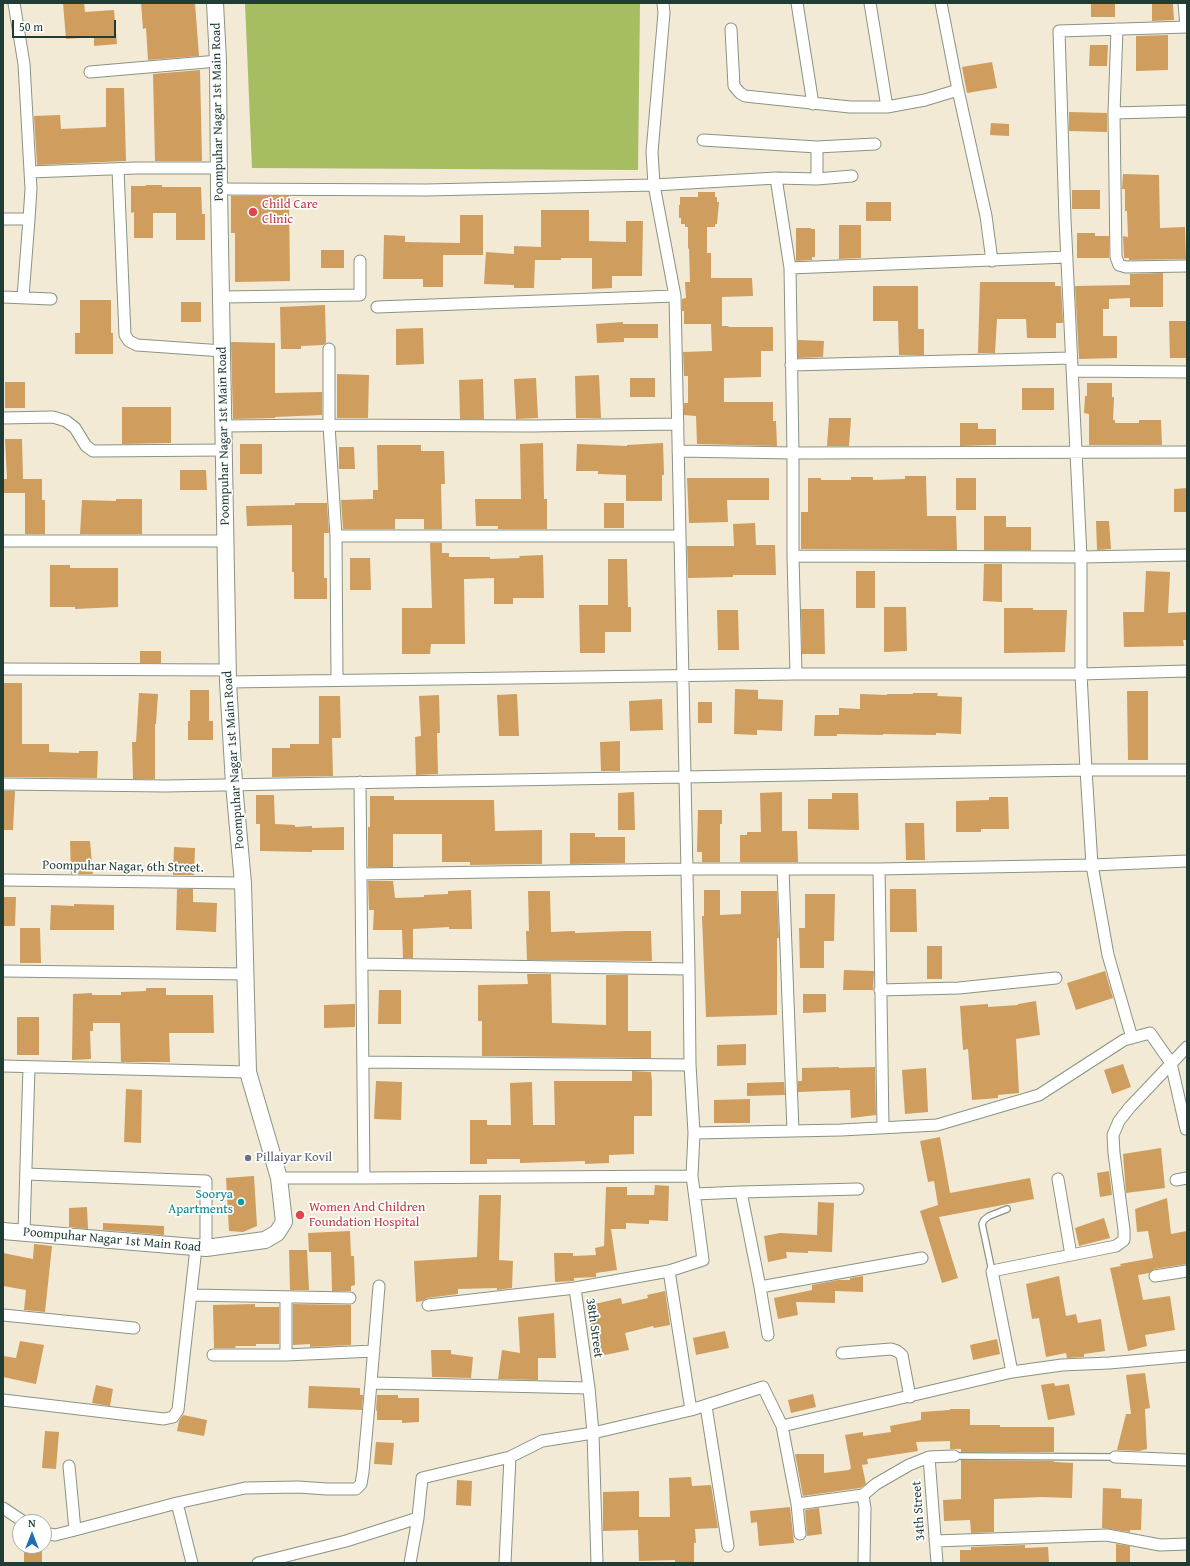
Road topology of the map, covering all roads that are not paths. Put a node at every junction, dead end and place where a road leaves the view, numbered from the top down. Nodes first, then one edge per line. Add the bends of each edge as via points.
1 (14, 3) edge
2 (215, 3) edge
3 (663, 3) edge
4 (797, 3) edge
5 (870, 3) edge
6 (941, 3) edge
7 (1184, 3) edge
8 (1187, 27) edge
9 (730, 29) dead end
10 (1117, 29) junction
11 (218, 61) junction
12 (90, 72) dead end
13 (958, 90) junction
14 (813, 104) junction
15 (887, 107) junction
16 (1187, 111) edge
17 (1114, 112) junction
18 (703, 140) dead end
19 (875, 144) dead end
20 (817, 147) junction
21 (219, 168) junction
22 (118, 169) junction
23 (30, 172) junction
24 (852, 176) dead end
25 (776, 178) junction
26 (817, 180) junction
27 (654, 184) junction
28 (219, 189) junction
29 (3, 219) edge
30 (29, 219) junction
31 (1067, 257) junction
32 (360, 261) dead end
33 (992, 261) junction
34 (1187, 266) edge
35 (790, 268) junction
36 (675, 296) junction
37 (3, 297) edge
38 (23, 297) junction
39 (222, 297) junction
40 (51, 299) dead end
41 (377, 307) dead end
42 (329, 348) dead end
43 (223, 351) junction
44 (1072, 358) junction
45 (791, 365) junction
46 (1073, 370) junction
47 (1187, 372) edge
48 (3, 418) edge
49 (678, 424) junction
50 (330, 425) junction
51 (224, 426) junction
52 (224, 450) junction
53 (678, 452) junction
54 (1077, 452) junction
55 (1187, 452) edge
56 (793, 453) junction
57 (336, 536) junction
58 (680, 536) junction
59 (226, 541) junction
60 (3, 542) edge
61 (1187, 555) edge
62 (792, 556) junction
63 (1081, 557) junction
64 (3, 669) edge
65 (1187, 671) edge
66 (796, 674) junction
67 (1081, 674) junction
68 (683, 675) junction
69 (228, 676) junction
70 (337, 680) junction
71 (1086, 770) junction
72 (1187, 770) edge
73 (684, 777) junction
74 (360, 782) junction
75 (3, 784) edge
76 (234, 784) junction
77 (1187, 861) edge
78 (1092, 865) junction
79 (686, 869) junction
80 (783, 869) junction
81 (879, 869) junction
82 (361, 874) junction
83 (3, 880) edge
84 (243, 883) junction
85 (362, 964) junction
86 (689, 969) junction
87 (3, 971) edge
88 (246, 974) junction
89 (1056, 978) dead end
90 (880, 990) junction
91 (1132, 1038) junction
92 (1187, 1047) edge
93 (363, 1062) junction
94 (1171, 1063) junction
95 (690, 1065) junction
96 (3, 1066) edge
97 (29, 1067) junction
98 (248, 1072) junction
99 (883, 1127) junction
100 (1187, 1129) edge
101 (793, 1131) junction
102 (694, 1133) junction
103 (26, 1174) junction
104 (692, 1176) junction
105 (279, 1178) junction
106 (364, 1178) junction
107 (1058, 1179) dead end
108 (858, 1189) dead end
109 (741, 1192) junction
110 (694, 1194) junction
111 (1007, 1210) dead end
112 (3, 1231) edge
113 (24, 1232) junction
114 (201, 1248) junction
115 (1072, 1255) junction
116 (922, 1258) dead end
117 (669, 1271) junction
118 (992, 1271) junction
119 (1187, 1271) edge
120 (1155, 1276) dead end
121 (379, 1286) dead end
122 (760, 1287) junction
123 (575, 1288) junction
124 (191, 1294) junction
125 (286, 1297) junction
126 (350, 1298) dead end
127 (428, 1305) dead end
128 (3, 1315) edge
129 (134, 1328) dead end
130 (768, 1335) dead end
131 (374, 1351) junction
132 (842, 1353) dead end
133 (213, 1355) dead end
134 (286, 1355) junction
135 (1187, 1356) edge
136 (1012, 1372) junction
137 (371, 1383) junction
138 (589, 1388) junction
139 (910, 1397) junction
140 (3, 1400) edge
141 (706, 1406) junction
142 (691, 1410) junction
143 (782, 1426) junction
144 (593, 1433) junction
145 (954, 1456) joint
146 (510, 1457) junction
147 (929, 1457) junction
148 (1115, 1457) joint
149 (1187, 1460) edge
150 (69, 1466) dead end
151 (863, 1495) junction
152 (177, 1503) junction
153 (797, 1504) junction
154 (3, 1508) edge
155 (12, 1514) edge
156 (418, 1518) junction
157 (76, 1530) junction
158 (52, 1534) edge
159 (800, 1534) dead end
160 (935, 1541) junction
161 (1187, 1544) edge
162 (728, 1546) dead end
163 (192, 1563) edge
164 (258, 1563) edge
165 (410, 1563) edge
166 (505, 1563) edge
167 (597, 1563) edge
168 (864, 1563) edge
169 (937, 1563) edge

1 - 23 street via 24,64
2 - 11 main road, Poompuhar Nagar 1st Main Road
3 - 27 street, 38th Street via 652,152
4 - 14 street
5 - 15 street
6 - 13 street
7 - 8 street
8 - 10 street
9 - 14 street via 734,86 740,93 745,96
10 - 17 street
10 - 31 street via 1059,31
11 - 12 street
11 - 21 main road, Poompuhar Nagar 1st Main Road
13 - 15 street
13 - 33 street via 986,216
14 - 15 street via 850,108
16 - 17 street
17 - 34 street via 1116,257 1119,265
18 - 20 street
19 - 20 street
20 - 26 street
21 - 22 street
21 - 28 main road, Poompuhar Nagar 1st Main Road
22 - 23 street
22 - 43 street via 125,335 128,341 137,345
23 - 30 street
24 - 26 street
25 - 26 street
25 - 27 street
25 - 35 street
27 - 28 street via 426,190
27 - 36 street, 38th Street
28 - 39 main road, Poompuhar Nagar 1st Main Road
29 - 30 street
30 - 38 street
31 - 33 street
31 - 44 street
32 - 39 street via 360,295
33 - 35 street
35 - 45 street
36 - 41 street
36 - 49 street, 38th Street
37 - 38 street
38 - 40 street
39 - 43 main road, Poompuhar Nagar 1st Main Road
42 - 50 street
43 - 51 main road, Poompuhar Nagar 1st Main Road
44 - 45 street
44 - 46 street
45 - 56 street
46 - 47 street
46 - 54 street
48 - 52 street via 53,417 66,421 75,428 86,446 94,451
49 - 50 street
49 - 53 street, 38th Street
50 - 51 street
50 - 57 street
51 - 52 main road, Poompuhar Nagar 1st Main Road
52 - 59 main road, Poompuhar Nagar 1st Main Road
53 - 56 street
53 - 58 street, 38th Street
54 - 55 street
54 - 56 street
54 - 63 street
56 - 62 street
57 - 58 street
57 - 70 street
58 - 68 street, 38th Street
59 - 60 street
59 - 69 main road, Poompuhar Nagar 1st Main Road
61 - 63 street
62 - 63 street
62 - 66 street
63 - 67 street
64 - 69 street
65 - 67 street
66 - 67 street
66 - 68 street
67 - 71 street
68 - 70 street
68 - 73 street, 38th Street
69 - 70 street
69 - 76 main road, Poompuhar Nagar 1st Main Road
71 - 72 street
71 - 73 street
71 - 78 street
73 - 74 street
73 - 79 street, 38th Street
74 - 76 street
74 - 82 street
75 - 76 street
76 - 84 main road, Poompuhar Nagar 1st Main Road
77 - 78 street
78 - 81 street
78 - 91 street via 1108,955
79 - 80 street
79 - 82 street
79 - 86 street, 38th Street
80 - 81 street
80 - 101 street
81 - 90 street
82 - 85 street
83 - 84 street, Poompuhar Nagar, 6th Street.
84 - 88 main road, Poompuhar Nagar 1st Main Road
85 - 86 street
85 - 93 street
86 - 95 street, 38th Street
87 - 88 street
88 - 98 main road, Poompuhar Nagar 1st Main Road
89 - 90 street via 959,988
90 - 99 street
91 - 94 street via 1150,1033
91 - 99 street via 1124,1040 1039,1095 937,1125
92 - 94 street
93 - 95 street
93 - 106 street
94 - 100 street
94 - 115 street via 1130,1107 1119,1121 1113,1135 1124,1240 1116,1246
95 - 102 street, 38th Street
96 - 97 street
97 - 98 street
97 - 103 street
98 - 105 main road, Poompuhar Nagar 1st Main Road
99 - 101 street
101 - 102 street
102 - 104 street, 38th Street
103 - 113 street
103 - 114 street via 206,1181
104 - 106 street
104 - 110 street, 38th Street
105 - 106 street
105 - 114 main road, Poompuhar Nagar 1st Main Road via 284,1222 277,1233 264,1240
107 - 115 street
108 - 109 street
109 - 110 street
109 - 122 street
110 - 117 street, 38th Street via 703,1260
111 - 118 lane via 989,1216 982,1224
112 - 113 main road, Poompuhar Nagar 1st Main Road
113 - 114 main road, Poompuhar Nagar 1st Main Road
114 - 124 street
115 - 118 street
116 - 122 street
117 - 123 street, 38th Street
117 - 142 street
118 - 136 street
119 - 120 street
121 - 131 street
122 - 130 street
123 - 127 street
123 - 138 street, 38th Street
124 - 125 street
124 - 140 street via 178,1410 173,1417 164,1419
125 - 126 street
125 - 134 street
128 - 129 street
131 - 134 street
131 - 137 street
132 - 139 street via 891,1349 897,1351 902,1355
133 - 134 street
135 - 136 street via 1062,1365
136 - 139 street
137 - 138 street
137 - 152 street via 362,1472 360,1484 356,1489 245,1488
138 - 144 street, 38th Street
139 - 143 street
141 - 142 street
141 - 143 street via 763,1387
141 - 162 street
142 - 144 street
143 - 153 street
144 - 146 street via 542,1441
144 - 167 street, 38th Street
145 - 147 street
145 - 148 lane
146 - 156 street via 422,1478
146 - 166 street
147 - 151 street via 876,1484
147 - 160 street, 34th Street
148 - 149 street
150 - 157 street
151 - 153 street
151 - 168 street
152 - 157 street
152 - 163 street
153 - 159 street
154 - 155 street
156 - 164 street via 346,1541
156 - 165 street
157 - 158 street
160 - 161 street via 1107,1535 1160,1545
160 - 169 street, 34th Street

